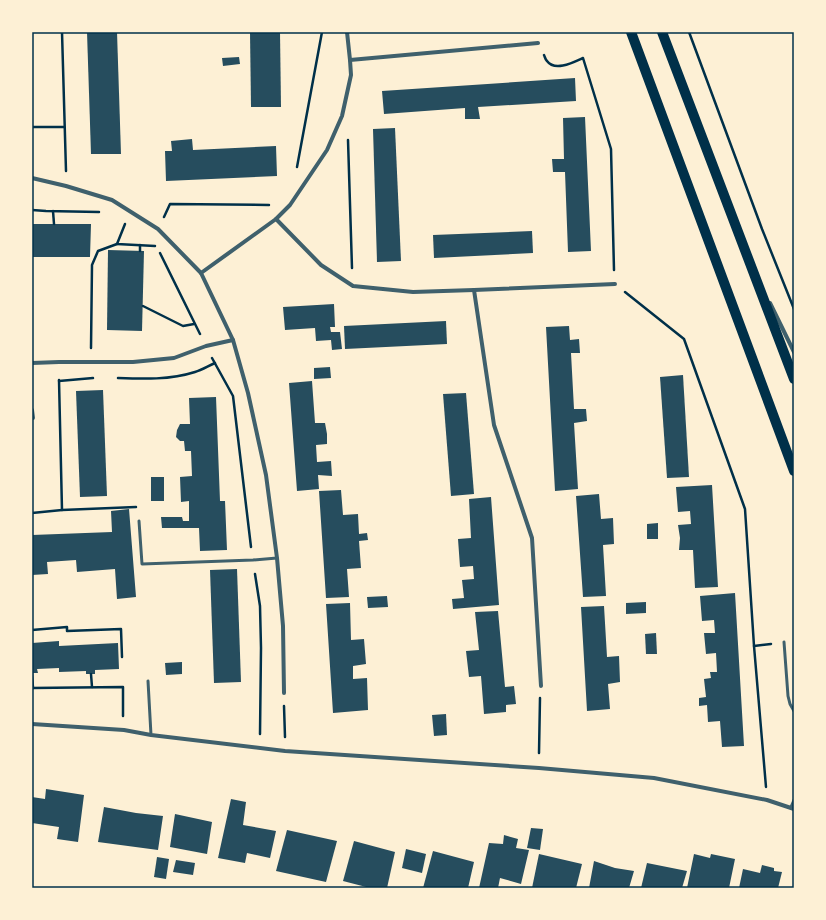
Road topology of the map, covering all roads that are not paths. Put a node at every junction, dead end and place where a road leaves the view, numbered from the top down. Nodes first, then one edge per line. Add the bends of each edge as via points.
1 (347, 32) edge
2 (631, 32) edge
3 (662, 32) edge
4 (538, 43) road end
5 (350, 60) junction
6 (32, 178) edge
7 (276, 219) junction
8 (751, 265) junction
9 (201, 273) junction
10 (615, 284) road end
11 (474, 290) junction
12 (233, 340) junction
13 (794, 352) edge
14 (32, 363) edge
15 (794, 380) edge
16 (32, 410) edge
17 (33, 418) edge
18 (794, 470) edge
19 (139, 521) road end
20 (277, 558) junction
21 (784, 642) road end
22 (148, 681) dead end
23 (541, 686) road end
24 (284, 693) road end
25 (794, 711) edge
26 (32, 724) edge
27 (151, 735) junction
28 (794, 800) edge
29 (793, 808) edge

1 - 5 street
2 - 18 main road
3 - 8 main road
4 - 5 street
5 - 7 street via 351,75 342,116 327,150 290,205
6 - 9 street via 112,200 158,229
7 - 9 street
7 - 11 street via 322,265 353,286 413,292
8 - 13 street
8 - 15 main road
9 - 12 street
10 - 11 street
11 - 23 street via 494,425 532,538
12 - 14 street via 206,346 174,358 133,362
12 - 20 street via 266,475
16 - 17 street
19 - 20 lane via 142,564
20 - 24 street via 283,626
21 - 25 lane via 788,696
22 - 27 lane
26 - 27 street via 124,730
27 - 29 street via 285,751 654,778 767,800
28 - 29 lane

